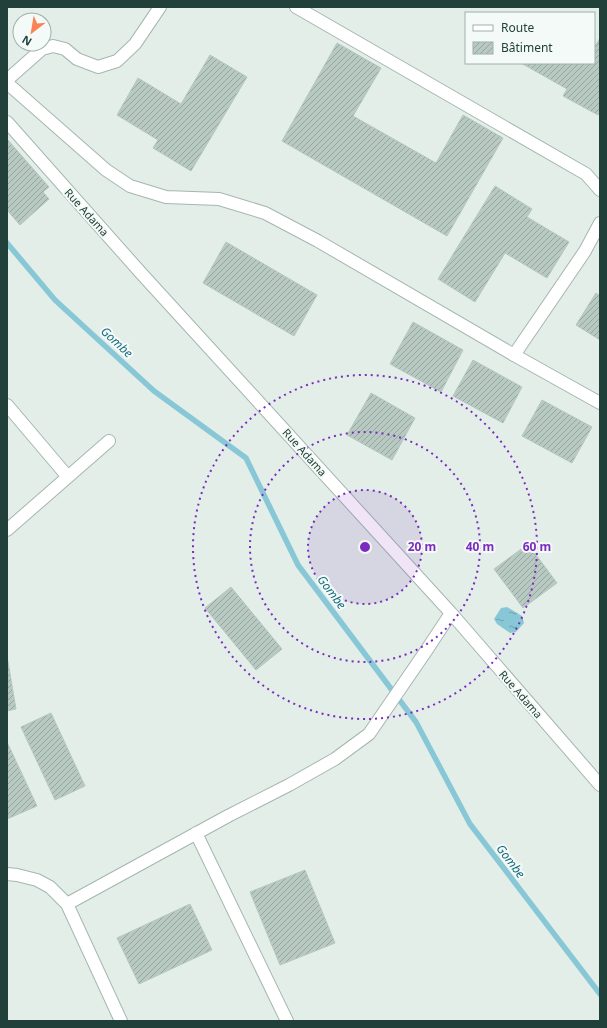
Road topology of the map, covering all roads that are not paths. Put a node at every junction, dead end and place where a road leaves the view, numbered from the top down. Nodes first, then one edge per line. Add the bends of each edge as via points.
1 (160, 7) edge
2 (296, 7) edge
3 (7, 80) edge
4 (7, 83) edge
5 (7, 122) edge
6 (600, 190) edge
7 (600, 223) edge
8 (514, 355) junction
9 (600, 403) edge
10 (7, 405) edge
11 (109, 441) dead end
12 (68, 477) junction
13 (7, 530) edge
14 (451, 612) junction
15 (600, 785) edge
16 (196, 833) junction
17 (7, 874) edge
18 (67, 904) junction
19 (121, 1021) edge
20 (287, 1021) edge

1 - 3 street via 135,44 117,61 98,67 77,59 65,49 53,46 42,49
2 - 6 street via 586,174
4 - 8 street via 106,170 130,186 166,196 219,199 265,213
5 - 14 street, Rue Adama via 145,278
7 - 8 street via 585,251
8 - 9 street
10 - 12 street
11 - 12 street
12 - 13 street
14 - 15 street, Rue Adama
14 - 16 street via 369,734 335,759
16 - 18 street
16 - 20 street
17 - 18 street via 37,880 50,887
18 - 19 street

